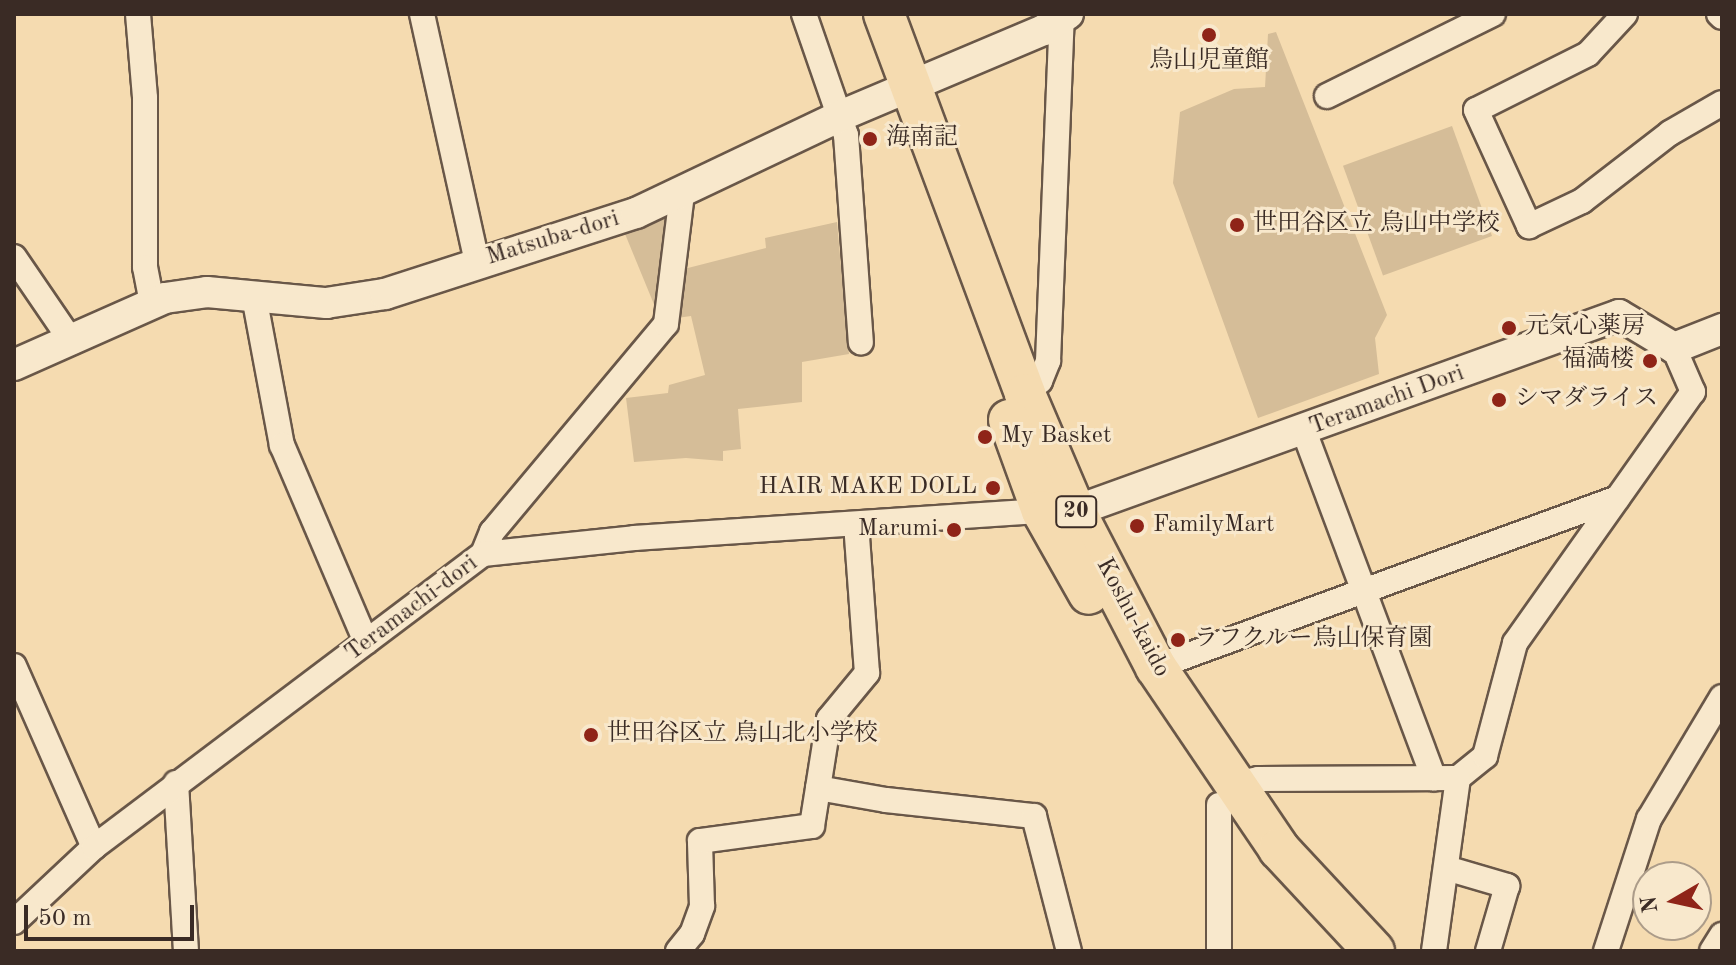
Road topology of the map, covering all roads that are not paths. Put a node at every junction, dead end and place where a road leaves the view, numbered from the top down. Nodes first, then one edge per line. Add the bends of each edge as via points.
1 (138, 14) edge
2 (422, 14) edge
3 (804, 14) edge
4 (856, 14) edge
5 (884, 14) edge
6 (1493, 14) edge
7 (1625, 14) edge
8 (1052, 19) edge
9 (898, 91) junction
10 (1327, 96) dead end
11 (1722, 103) edge
12 (840, 116) junction
13 (682, 194) junction
14 (14, 257) edge
15 (477, 263) junction
16 (254, 296) junction
17 (152, 302) junction
18 (1722, 329) edge
19 (72, 342) junction
20 (861, 342) dead end
21 (1674, 348) junction
22 (14, 365) edge
23 (1025, 394) junction
24 (1304, 431) junction
25 (1617, 498) junction
26 (1059, 511) junction
27 (856, 524) junction
28 (483, 554) junction
29 (1364, 590) junction
30 (366, 642) junction
31 (14, 666) edge
32 (1156, 667) junction
33 (20, 697) edge
34 (1722, 697) edge
35 (1446, 778) junction
36 (176, 783) junction
37 (818, 788) junction
38 (1227, 795) junction
39 (94, 847) junction
40 (1446, 868) junction
41 (14, 922) edge
42 (1722, 935) edge
43 (186, 951) edge
44 (678, 951) edge
45 (1069, 951) edge
46 (1219, 951) edge
47 (1342, 951) edge
48 (1374, 951) edge
49 (1434, 951) edge
50 (1488, 951) edge
51 (1606, 951) edge
52 (1712, 951) edge

1 - 17 street via 145,98 145,267
2 - 15 street
3 - 12 street
4 - 9 highway, Koshu-kaido / 20
5 - 9 highway, Koshu-kaido / 20
6 - 10 street
7 - 11 street via 1588,54 1476,110 1529,226 1582,201 1670,133
8 - 9 street, Matsuba-dori
8 - 23 street via 1048,361 1040,381
9 - 12 street, Matsuba-dori
9 - 23 highway, Koshu-kaido / 20
9 - 26 highway, Koshu-kaido / 20
12 - 13 street, Matsuba-dori
12 - 20 street via 851,180
13 - 15 street, Matsuba-dori
13 - 28 street via 666,324 492,532
14 - 19 street
15 - 16 street, Matsuba-dori via 385,294 326,303
16 - 17 street, Matsuba-dori via 207,292
16 - 30 street via 282,445
17 - 19 street, Matsuba-dori
18 - 21 street
19 - 22 street, Matsuba-dori
21 - 24 street, Teramachi Dori via 1619,315
21 - 25 street via 1693,392
23 - 26 highway, Koshu-kaido / 20
24 - 26 street, Teramachi Dori
24 - 29 street
25 - 29 street
25 - 35 street via 1515,643 1485,756
26 - 27 street, Teramachi-dori
26 - 32 highway, Koshu-kaido / 20
26 - 38 highway, Koshu-kaido / 20 via 1161,724
27 - 28 street, Teramachi-dori
27 - 37 street via 867,673 829,719
28 - 30 street, Teramachi-dori
29 - 32 street
29 - 35 street
30 - 36 street, Teramachi-dori via 261,725
31 - 33 street
32 - 38 highway, Koshu-kaido / 20
33 - 39 street
34 - 51 street via 1649,819
35 - 38 street via 1258,779
35 - 40 street
36 - 39 street, Teramachi-dori
36 - 43 street
37 - 44 street via 812,826 700,841 702,906 692,934
37 - 45 street via 1034,816
38 - 46 street
38 - 47 highway, Koshu-kaido / 20 via 1264,868
38 - 48 highway, Koshu-kaido / 20
39 - 41 street, Teramachi-dori
40 - 49 street
40 - 50 street via 1507,886
42 - 52 street

